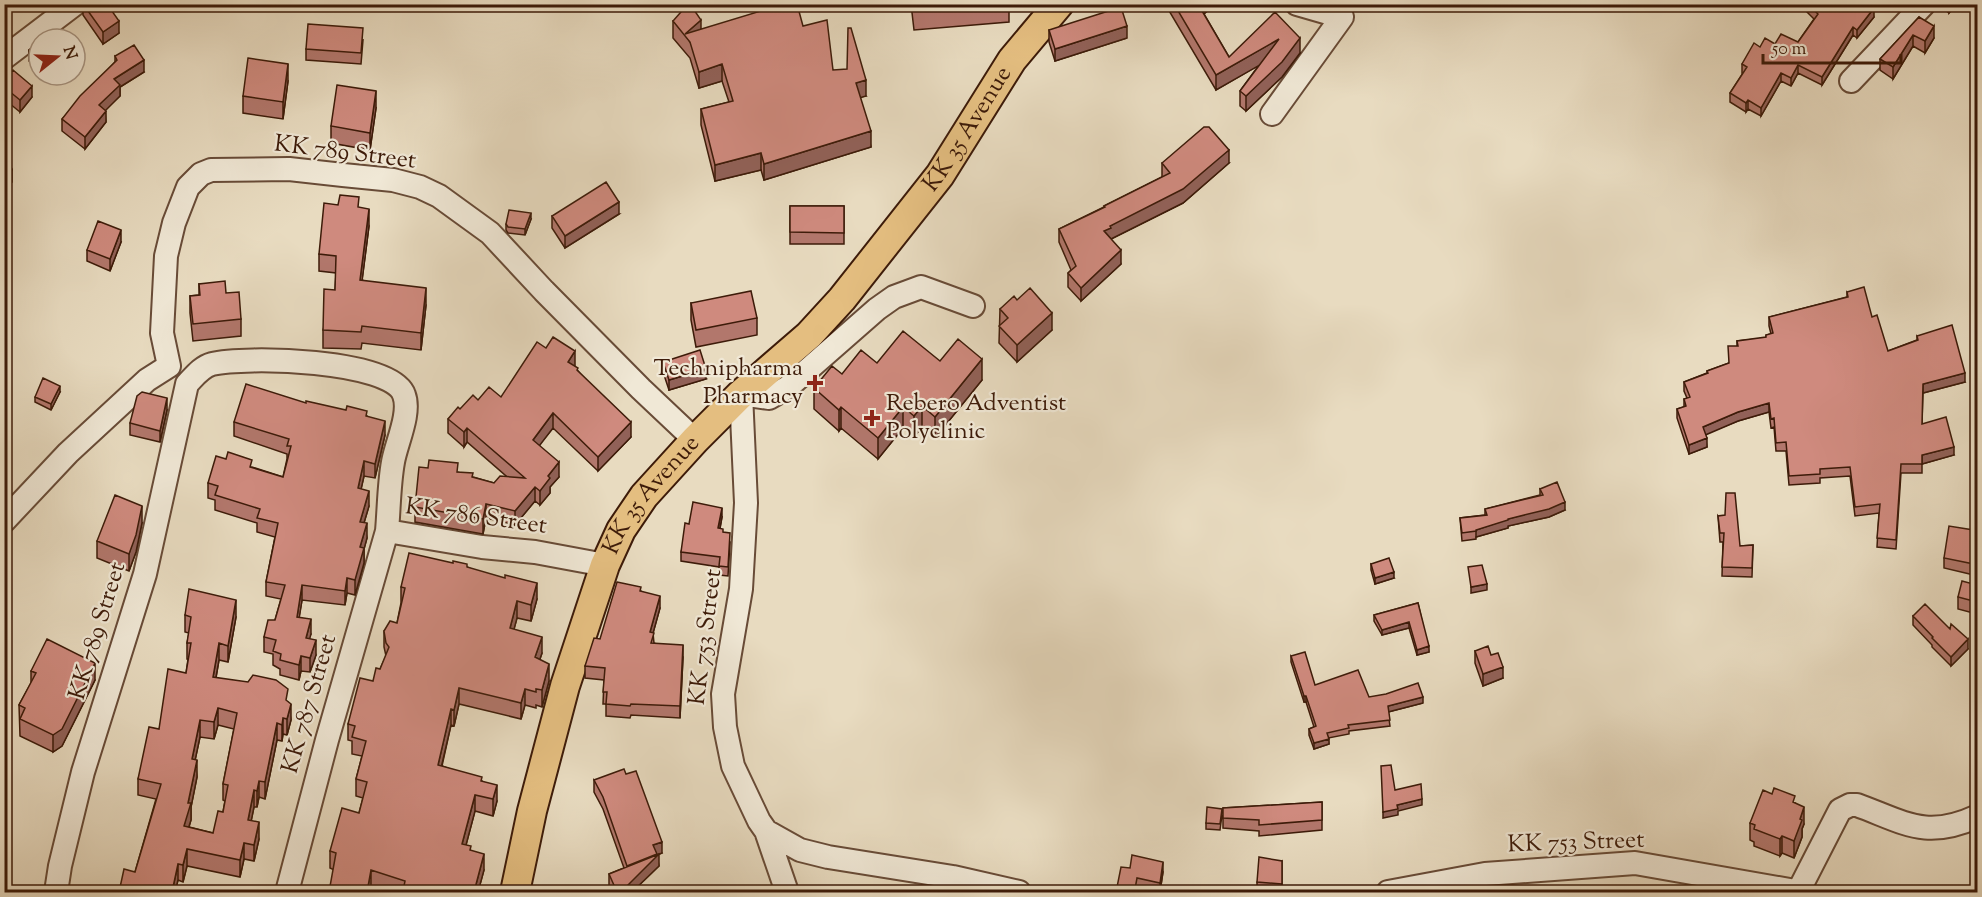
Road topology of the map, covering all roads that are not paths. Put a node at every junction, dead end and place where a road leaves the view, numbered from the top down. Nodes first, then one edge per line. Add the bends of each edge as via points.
1 (75, 4) edge
2 (1059, 4) edge
3 (1297, 4) edge
4 (1924, 4) edge
5 (4, 58) edge
6 (1851, 81) dead end
7 (1272, 114) dead end
8 (973, 306) dead end
9 (169, 366) junction
10 (187, 384) junction
11 (741, 394) junction
12 (695, 440) junction
13 (4, 521) edge
14 (387, 531) junction
15 (605, 565) junction
16 (1977, 816) edge
17 (766, 831) junction
18 (958, 885) edge
19 (57, 892) edge
20 (286, 892) edge
21 (515, 892) edge
22 (787, 892) edge
23 (1020, 892) edge
24 (1388, 892) edge
25 (1800, 892) edge

1 - 5 street
2 - 11 main road, KK 35 Avenue via 1012,60 940,175 842,298 809,335
3 - 7 street via 1342,17
4 - 6 street
8 - 11 street via 921,287 894,297 788,387 769,398
9 - 10 street
9 - 12 street, KK 789 Street via 162,333 166,256 188,187 201,174 211,170 289,169 393,180 439,196 490,233
9 - 13 street via 147,380 77,445
10 - 14 street, KK 786 Street via 211,364 301,361 356,368 383,376 398,386 404,394 405,408 393,463
10 - 19 street, KK 789 Street via 145,574 82,772
11 - 12 main road, KK 35 Avenue
11 - 17 street, KK 753 Street via 746,503 741,590 723,694 732,766
12 - 15 main road, KK 35 Avenue via 644,496 621,530
14 - 15 street, KK 786 Street
14 - 20 street, KK 787 Street
15 - 21 main road, KK 35 Avenue via 565,686
16 - 25 street via 1959,825 1920,829 1850,805 1840,810
17 - 18 street via 800,850
17 - 22 street, KK 753 Street
18 - 23 street
24 - 25 street, KK 753 Street via 1485,874 1635,862

